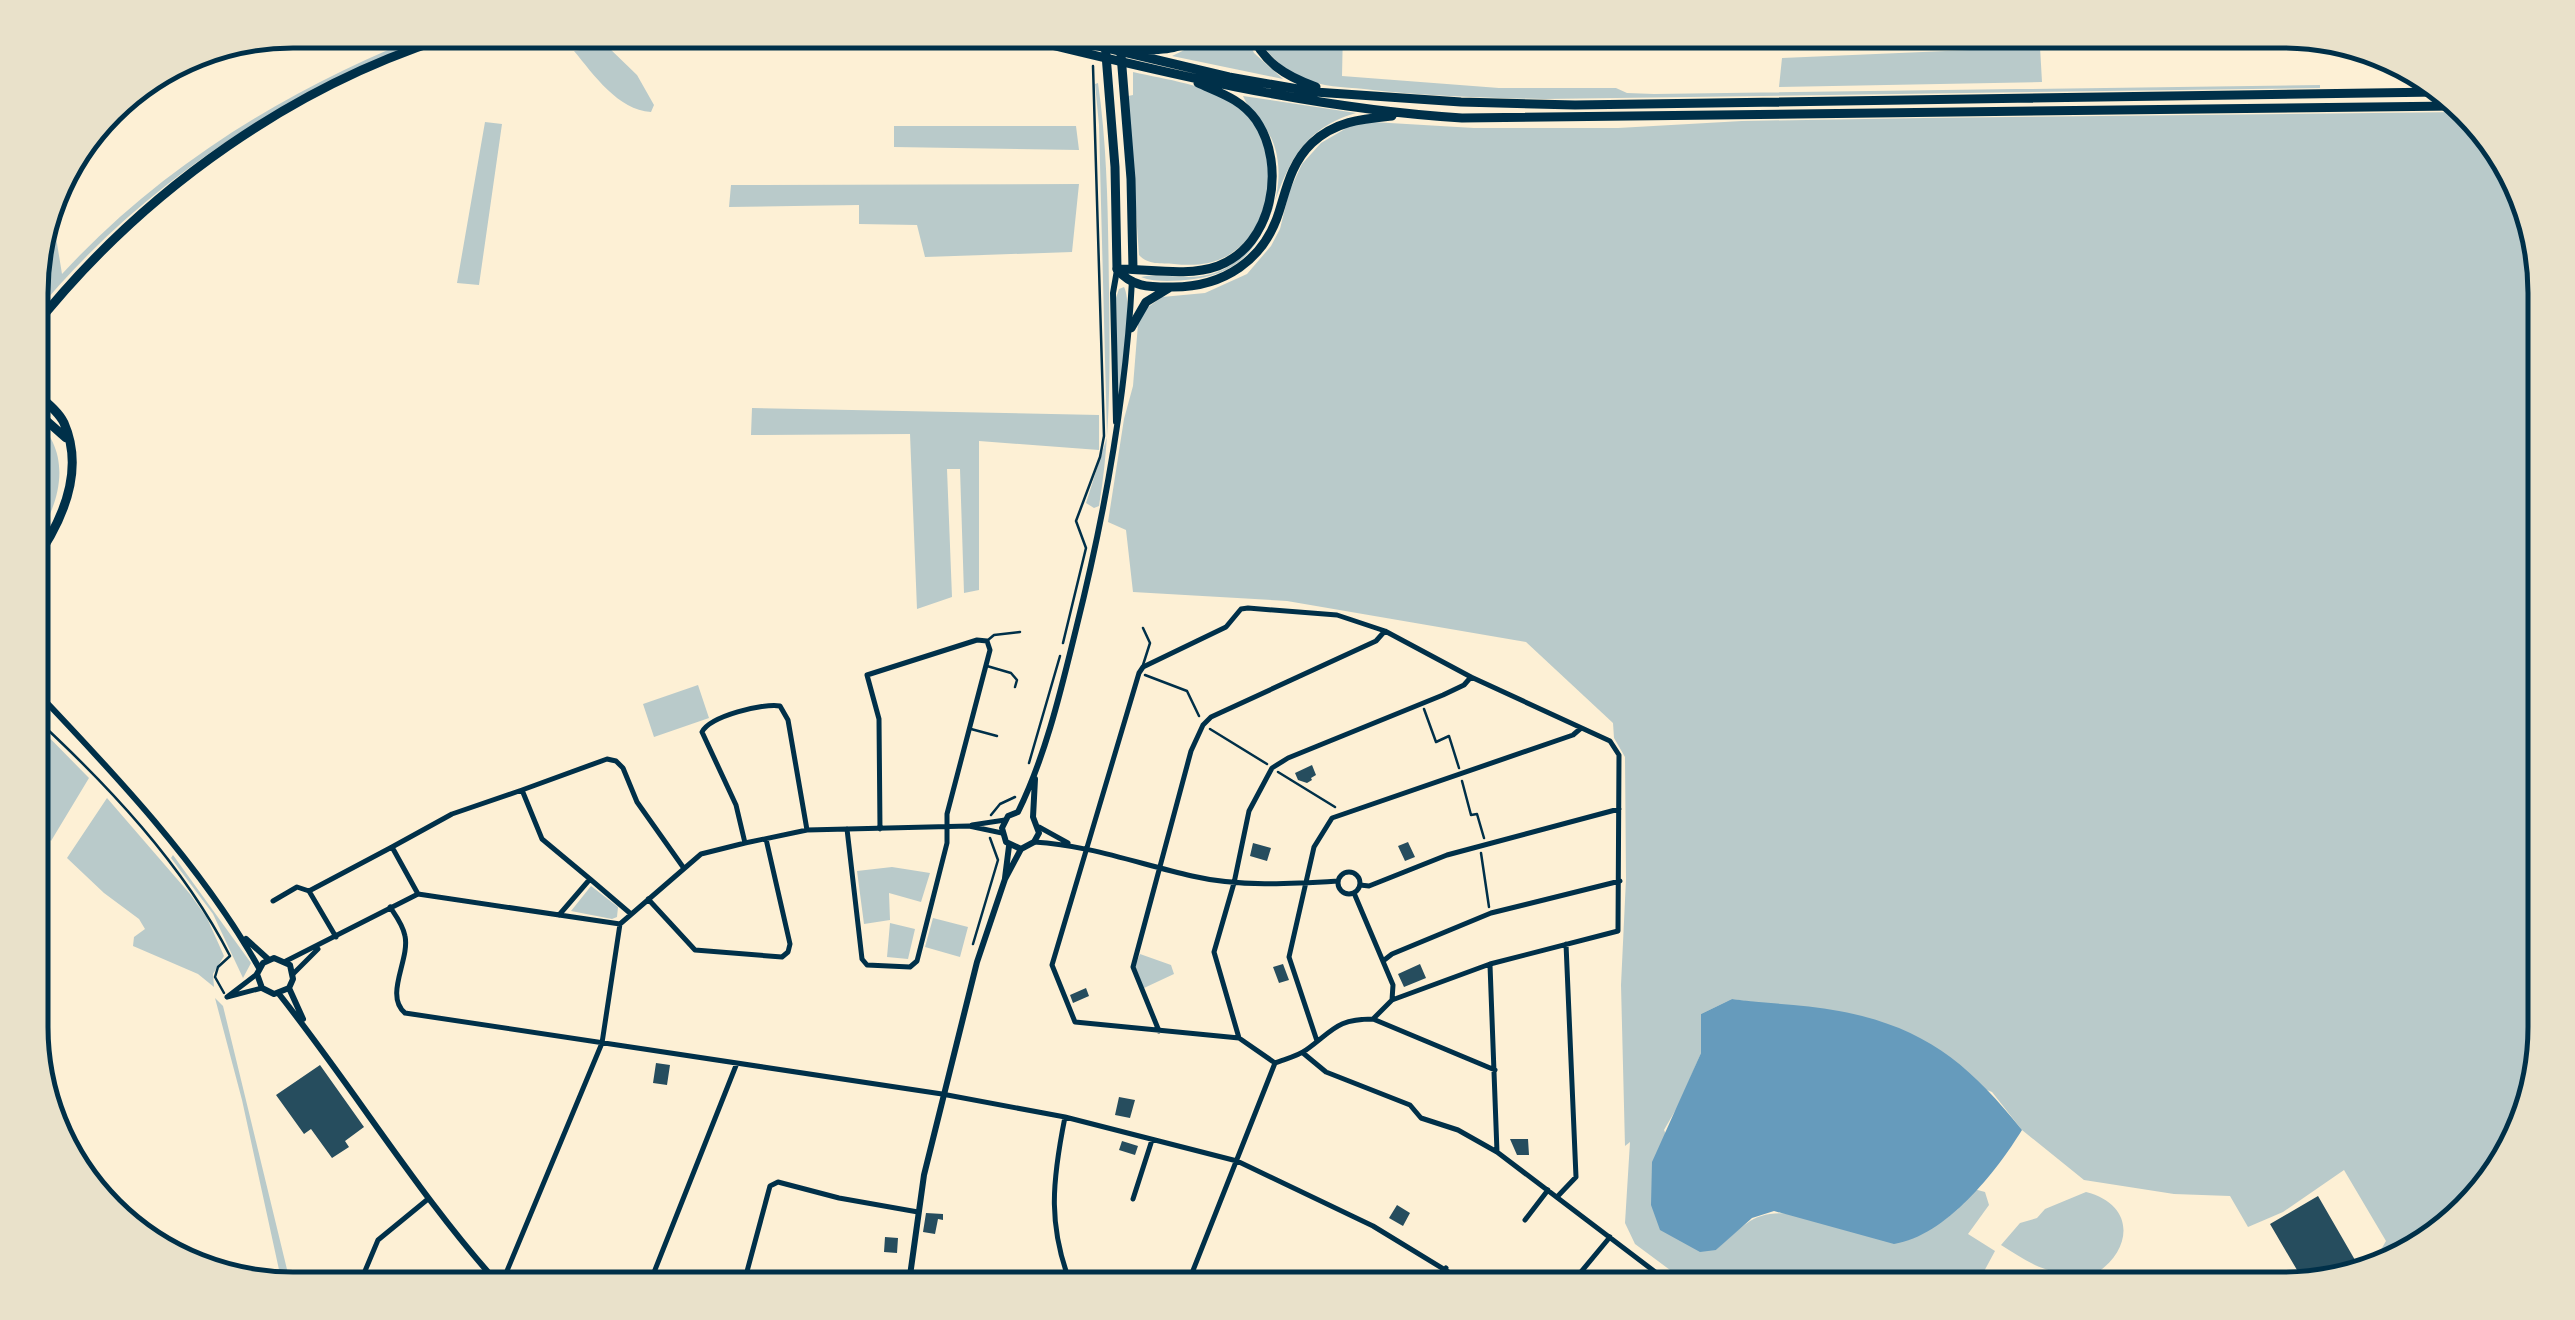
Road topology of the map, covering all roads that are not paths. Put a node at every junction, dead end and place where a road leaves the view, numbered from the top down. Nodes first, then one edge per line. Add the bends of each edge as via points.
1 (419, 48) edge
2 (1064, 48) edge
3 (1105, 48) edge
4 (1113, 48) edge
5 (1121, 48) edge
6 (1176, 48) edge
7 (1259, 48) edge
8 (1122, 50) junction
9 (1180, 76) junction
10 (2423, 92) edge
11 (1333, 93) junction
12 (2442, 106) edge
13 (1406, 114) junction
14 (1118, 268) junction
15 (1133, 269) junction
16 (1132, 282) junction
17 (1171, 287) junction
18 (48, 311) edge
19 (1131, 328) junction
20 (48, 404) edge
21 (48, 422) edge
22 (1117, 429) junction
23 (68, 440) junction
24 (48, 538) edge
25 (1143, 628) dead end
26 (1384, 631) junction
27 (1020, 632) dead end
28 (986, 641) junction
29 (986, 666) junction
30 (1143, 667) junction
31 (1471, 677) junction
32 (1014, 687) dead end
33 (48, 705) edge
34 (969, 729) junction
35 (1580, 729) junction
36 (997, 736) dead end
37 (1036, 773) junction
38 (522, 790) junction
39 (1619, 809) junction
40 (1018, 812) junction
41 (1033, 817) junction
42 (1004, 820) junction
43 (970, 826) junction
44 (946, 828) junction
45 (1038, 828) junction
46 (846, 829) junction
47 (880, 829) junction
48 (806, 830) junction
49 (1002, 833) junction
50 (766, 839) junction
51 (1034, 842) junction
52 (745, 843) junction
53 (1071, 844) junction
54 (1009, 846) junction
55 (392, 847) junction
56 (1088, 848) junction
57 (1021, 849) junction
58 (683, 867) junction
59 (1158, 867) junction
60 (590, 879) junction
61 (1004, 879) junction
62 (1620, 881) junction
63 (1338, 882) junction
64 (1234, 883) junction
65 (1304, 884) junction
66 (1360, 885) junction
67 (309, 891) junction
68 (1354, 893) junction
69 (418, 894) junction
70 (648, 899) junction
71 (273, 901) dead end
72 (390, 907) junction
73 (631, 914) junction
74 (559, 915) junction
75 (620, 924) junction
76 (241, 935) junction
77 (336, 936) junction
78 (1566, 944) junction
79 (320, 946) junction
80 (268, 959) junction
81 (286, 961) junction
82 (1383, 961) junction
83 (1490, 964) junction
84 (258, 971) junction
85 (294, 974) junction
86 (262, 988) junction
87 (289, 988) junction
88 (279, 994) junction
89 (1392, 1000) junction
90 (1374, 1019) junction
91 (305, 1024) junction
92 (1159, 1031) junction
93 (1240, 1038) junction
94 (1317, 1041) junction
95 (602, 1043) junction
96 (1303, 1053) junction
97 (738, 1063) junction
98 (1275, 1063) junction
99 (1495, 1070) junction
100 (942, 1094) junction
101 (1065, 1116) junction
102 (1152, 1140) junction
103 (1497, 1152) junction
104 (1237, 1160) junction
105 (1548, 1190) junction
106 (1557, 1197) junction
107 (1133, 1198) dead end
108 (428, 1200) junction
109 (918, 1212) junction
110 (1525, 1220) dead end
111 (1610, 1236) junction
112 (1446, 1268) junction
113 (365, 1272) edge
114 (488, 1272) edge
115 (509, 1272) edge
116 (654, 1272) edge
117 (747, 1272) edge
118 (910, 1272) edge
119 (1066, 1272) edge
120 (1192, 1272) edge
121 (1443, 1272) edge
122 (1452, 1272) edge
123 (1581, 1272) edge
124 (1657, 1272) edge

1 - 18 main road via 332,85 240,138 129,225
2 - 9 main road
3 - 14 main road
4 - 8 main road
5 - 15 main road
6 - 8 main road
7 - 11 main road via 1282,72
8 - 11 main road
9 - 13 main road
9 - 15 main road via 1235,100 1256,120 1272,160 1270,200 1255,236 1228,260 1201,270
10 - 11 main road via 1575,104
12 - 13 main road via 1573,119
13 - 17 main road via 1359,118 1328,131 1300,156 1271,233 1252,259 1208,284
14 - 15 main road
14 - 16 main road
14 - 22 street
15 - 16 street
16 - 17 main road
16 - 19 street
17 - 19 main road via 1146,302
19 - 22 street
20 - 23 main road
21 - 23 main road
22 - 37 street via 1088,581
23 - 24 main road via 70,486
25 - 30 lane via 1150,643
26 - 30 street via 1337,615 1241,609 1226,626
26 - 31 street
26 - 59 street via 1376,641 1203,725
27 - 28 lane
28 - 29 street
28 - 47 street via 867,675 879,719
29 - 32 lane via 1011,672
29 - 34 street
30 - 56 street
31 - 35 street
31 - 64 street via 1443,696 1272,768 1249,812
33 - 76 street
34 - 36 lane
34 - 44 street
35 - 39 street via 1616,746
35 - 65 street via 1332,818 1314,847
37 - 40 street
37 - 41 street
38 - 55 street via 452,814
38 - 58 street via 616,760
38 - 60 street via 542,839
39 - 62 street
39 - 66 street
40 - 41 street
40 - 42 street
41 - 45 street
42 - 43 street
42 - 49 street
43 - 44 street
43 - 49 street
44 - 46 street via 917,962 910,967 862,960
44 - 47 street
45 - 51 street
45 - 53 street
46 - 47 street
46 - 48 street
48 - 50 street
48 - 52 street via 788,720 780,706 770,704 710,721 702,732 736,805
49 - 54 street
50 - 52 street
50 - 70 street via 790,944 782,957 695,950
51 - 53 street
51 - 57 street
52 - 58 street via 701,854
53 - 56 street
54 - 57 street
54 - 61 street
55 - 67 street
55 - 69 street
56 - 59 street
56 - 92 street via 1052,965 1075,1022
57 - 61 street
58 - 70 street
59 - 64 street
59 - 92 street via 1132,966
60 - 73 street
60 - 74 street
61 - 100 street
62 - 78 street via 1618,931
62 - 82 street via 1491,913
63 - 65 street
63 - 66 street via 1348,872
63 - 68 street via 1344,893
64 - 65 street
64 - 93 street via 1214,952
65 - 94 street via 1290,957
66 - 68 street
67 - 71 street via 297,887
67 - 77 street
68 - 82 street
69 - 72 street
69 - 74 street
70 - 73 street
72 - 77 street
72 - 95 street via 405,935 396,998 404,1013
73 - 75 street
74 - 75 street
75 - 95 street
76 - 80 street
76 - 84 street
77 - 79 street
78 - 83 street
78 - 106 street via 1576,1177
79 - 81 street
79 - 85 street
80 - 81 street
80 - 84 street
81 - 85 street
82 - 89 street
83 - 89 street
83 - 99 street
84 - 86 street
84 - 86 street via 227,998
85 - 87 street
86 - 88 street
87 - 88 street
87 - 91 street
88 - 91 street
89 - 90 street
90 - 94 street via 1350,1019
90 - 99 street
91 - 108 street
92 - 93 street
93 - 98 street
94 - 96 street
95 - 97 street
95 - 115 street
96 - 98 street
96 - 103 street via 1326,1072 1410,1104 1421,1118
97 - 100 street
97 - 116 street
98 - 104 street
99 - 103 street
100 - 101 street
100 - 109 street
101 - 102 street
101 - 119 street via 1052,1212
102 - 104 street
102 - 107 street
103 - 105 street
104 - 112 street
104 - 120 street
105 - 106 street
105 - 110 street
106 - 111 street
108 - 113 street via 378,1240
108 - 114 street
109 - 117 street via 778,1182 770,1186
109 - 118 street
111 - 123 street
111 - 124 street
112 - 121 street
112 - 122 street

